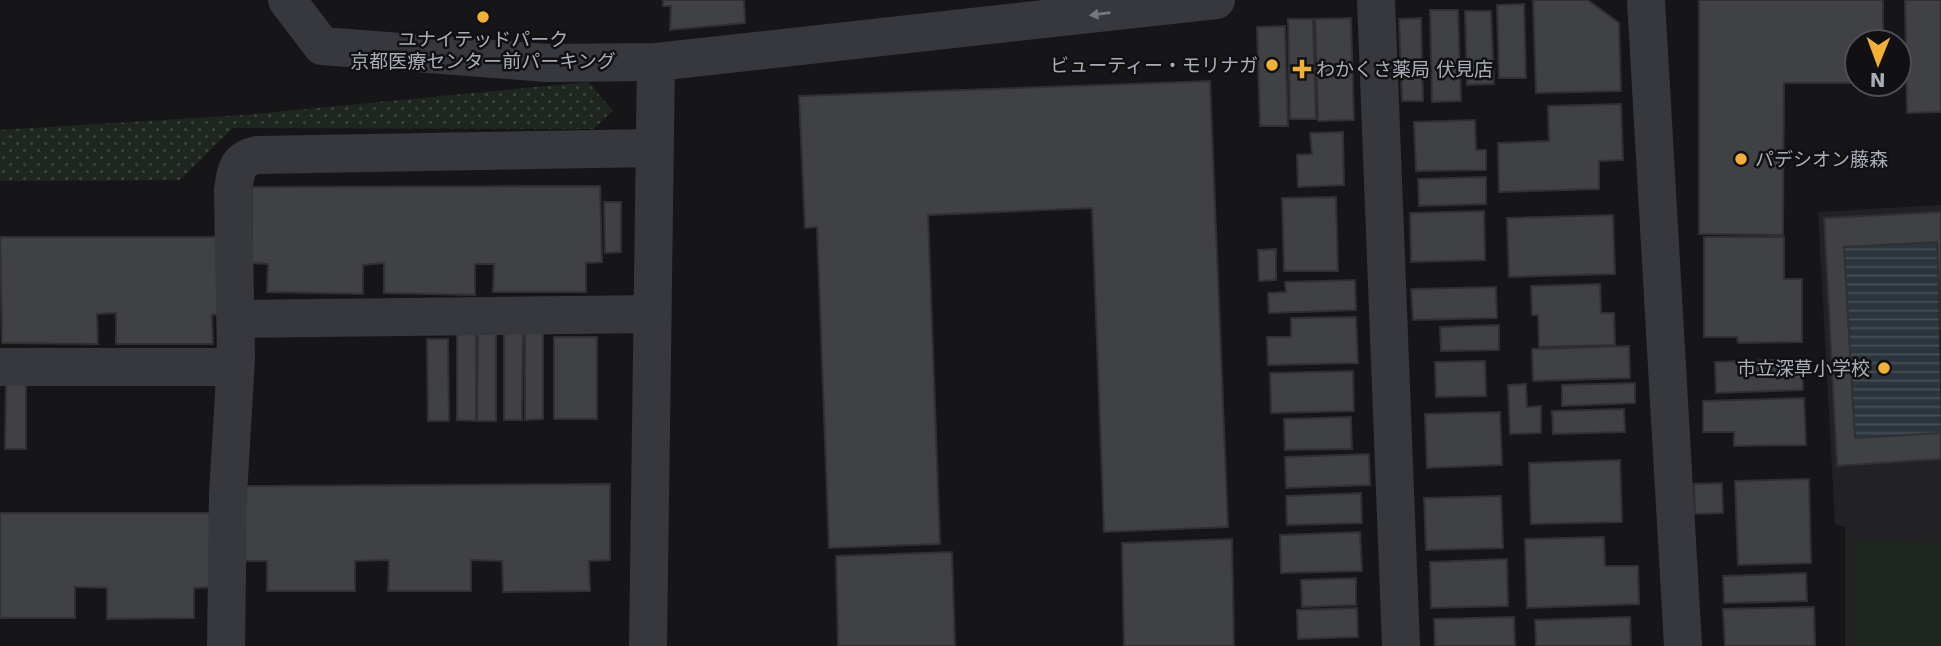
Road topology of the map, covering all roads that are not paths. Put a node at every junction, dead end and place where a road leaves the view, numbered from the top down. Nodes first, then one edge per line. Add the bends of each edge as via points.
1 (287, 0) edge
2 (1216, 0) edge
3 (1376, 0) edge
4 (1646, 0) edge
5 (967, 15) edge
6 (656, 62) junction
7 (653, 148) junction
8 (652, 314) junction
9 (236, 318) junction
10 (0, 367) edge
11 (235, 367) junction
12 (226, 646) edge
13 (648, 646) edge
14 (1401, 646) edge
15 (1683, 646) edge

1 - 6 street via 322,46 547,63
2 -> 5 street
3 - 14 street
4 - 15 street
5 - 6 street
6 - 7 street
7 - 8 street
7 - 9 street via 245,158 236,167 233,190
8 - 9 street
8 - 13 street
9 - 11 street
10 - 11 street
11 - 12 street

